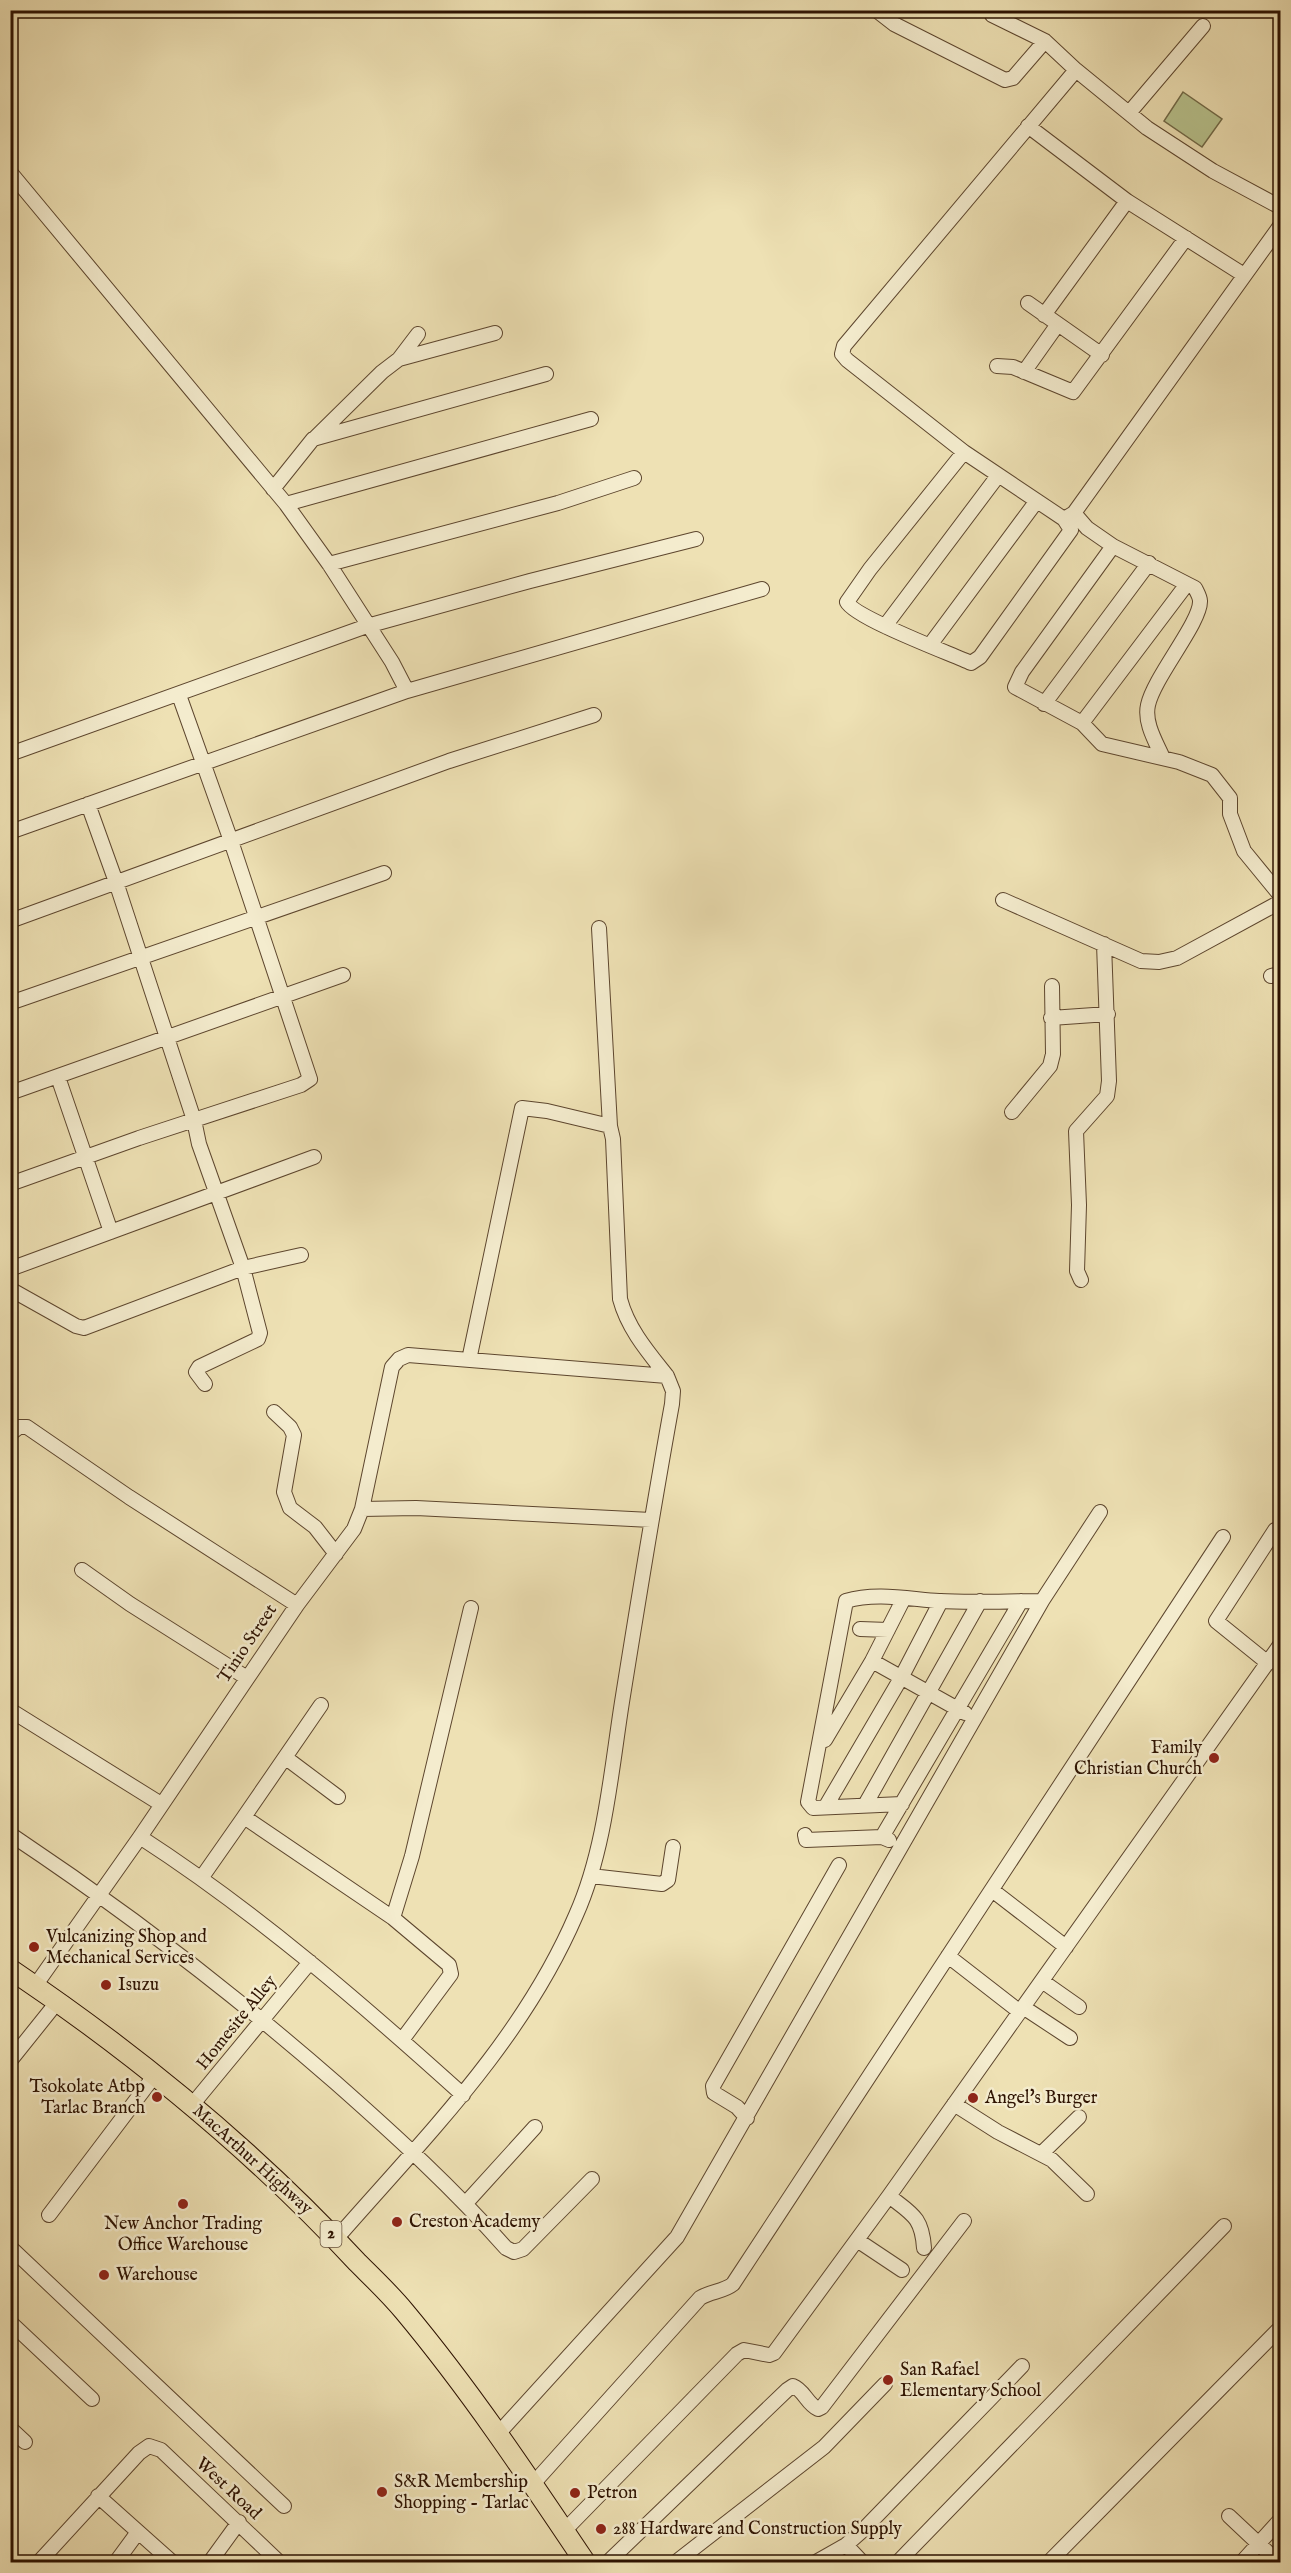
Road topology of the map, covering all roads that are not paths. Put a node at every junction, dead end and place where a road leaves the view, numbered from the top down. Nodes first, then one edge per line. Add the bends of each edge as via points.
1 (876, 10) edge
2 (996, 10) edge
3 (1203, 26) dead end
4 (1045, 41) junction
5 (1076, 70) junction
6 (1130, 113) junction
7 (1028, 126) junction
8 (10, 172) edge
9 (1127, 201) junction
10 (1281, 207) edge
11 (1281, 226) edge
12 (1186, 238) junction
13 (1244, 275) junction
14 (1028, 303) dead end
15 (1044, 315) junction
16 (1058, 324) junction
17 (495, 333) dead end
18 (418, 334) dead end
19 (1102, 355) junction
20 (399, 359) junction
21 (997, 366) dead end
22 (1024, 372) junction
23 (546, 374) dead end
24 (591, 419) dead end
25 (313, 439) junction
26 (964, 452) junction
27 (997, 477) junction
28 (634, 478) dead end
29 (273, 489) junction
30 (1036, 502) junction
31 (286, 504) junction
32 (1069, 516) junction
33 (696, 539) dead end
34 (1113, 546) junction
35 (1149, 563) junction
36 (329, 564) junction
37 (1187, 584) junction
38 (762, 589) dead end
39 (366, 626) junction
40 (885, 626) junction
41 (930, 645) junction
42 (407, 691) junction
43 (179, 695) junction
44 (1044, 704) junction
45 (594, 715) dead end
46 (1082, 723) junction
47 (10, 754) edge
48 (1163, 758) junction
49 (201, 762) junction
50 (87, 804) junction
51 (10, 832) edge
52 (231, 841) junction
53 (384, 873) dead end
54 (116, 882) junction
55 (1281, 895) edge
56 (1003, 900) dead end
57 (1281, 902) edge
58 (256, 918) junction
59 (10, 921) edge
60 (598, 928) dead end
61 (1104, 944) junction
62 (141, 956) junction
63 (343, 975) dead end
64 (1052, 986) dead end
65 (283, 998) junction
66 (10, 1003) edge
67 (1108, 1014) junction
68 (1051, 1018) junction
69 (167, 1039) junction
70 (58, 1077) junction
71 (10, 1093) edge
72 (1012, 1112) dead end
73 (194, 1120) junction
74 (610, 1126) junction
75 (314, 1157) dead end
76 (84, 1158) junction
77 (10, 1184) edge
78 (217, 1193) junction
79 (111, 1232) junction
80 (301, 1255) dead end
81 (243, 1268) junction
82 (10, 1269) edge
83 (1081, 1280) dead end
84 (10, 1289) edge
85 (469, 1360) junction
86 (667, 1376) junction
87 (205, 1384) dead end
88 (274, 1412) dead end
89 (10, 1434) edge
90 (362, 1509) junction
91 (1100, 1512) dead end
92 (651, 1520) junction
93 (1275, 1530) dead end
94 (1223, 1537) dead end
95 (336, 1554) junction
96 (82, 1570) dead end
97 (904, 1598) junction
98 (941, 1601) junction
99 (980, 1601) junction
100 (1021, 1601) junction
101 (1042, 1601) junction
102 (297, 1605) junction
103 (471, 1608) dead end
104 (860, 1629) dead end
105 (888, 1630) junction
106 (1276, 1654) edge
107 (872, 1661) junction
108 (246, 1678) junction
109 (902, 1678) junction
110 (928, 1693) junction
111 (321, 1706) dead end
112 (957, 1709) junction
113 (10, 1710) edge
114 (975, 1719) junction
115 (820, 1748) junction
116 (286, 1758) junction
117 (338, 1797) dead end
118 (161, 1804) junction
119 (902, 1804) junction
120 (865, 1805) junction
121 (826, 1806) junction
122 (244, 1817) junction
123 (10, 1834) edge
124 (805, 1835) dead end
125 (882, 1836) junction
126 (140, 1837) junction
127 (902, 1846) junction
128 (673, 1847) dead end
129 (839, 1865) dead end
130 (591, 1876) junction
131 (202, 1877) junction
132 (992, 1890) junction
133 (101, 1894) junction
134 (393, 1918) junction
135 (1066, 1947) junction
136 (948, 1956) junction
137 (310, 1962) junction
138 (10, 1969) edge
139 (1042, 1981) junction
140 (35, 1986) junction
141 (58, 2001) junction
142 (1079, 2007) dead end
143 (1022, 2010) junction
144 (264, 2020) junction
145 (1070, 2038) dead end
146 (402, 2040) junction
147 (10, 2061) edge
148 (155, 2075) junction
149 (463, 2095) junction
150 (954, 2104) junction
151 (192, 2105) junction
152 (1079, 2117) dead end
153 (744, 2122) junction
154 (535, 2127) dead end
155 (413, 2151) junction
156 (1041, 2154) junction
157 (592, 2179) dead end
158 (1087, 2194) dead end
159 (889, 2196) junction
160 (466, 2203) junction
161 (49, 2215) dead end
162 (964, 2220) dead end
163 (1224, 2226) dead end
164 (336, 2239) junction
165 (857, 2240) junction
166 (10, 2247) edge
167 (924, 2248) dead end
168 (902, 2270) dead end
169 (16, 2327) edge
170 (1281, 2328) edge
171 (10, 2342) edge
172 (1022, 2366) dead end
173 (885, 2384) dead end
174 (92, 2399) dead end
175 (10, 2428) edge
176 (496, 2435) junction
177 (25, 2442) dead end
178 (532, 2485) junction
179 (98, 2496) junction
180 (284, 2506) dead end
181 (1229, 2516) dead end
182 (1281, 2520) edge
183 (239, 2522) junction
184 (564, 2531) junction
185 (138, 2532) junction
186 (1260, 2544) junction
187 (846, 2545) junction
188 (39, 2562) edge
189 (116, 2562) edge
190 (172, 2562) edge
191 (210, 2562) edge
192 (279, 2562) edge
193 (585, 2562) edge
194 (608, 2562) edge
195 (676, 2562) edge
196 (816, 2562) edge
197 (862, 2562) edge
198 (898, 2562) edge
199 (1049, 2562) edge
200 (1242, 2562) edge
201 (1278, 2562) edge

1 - 4 street via 894,24 1005,80 1012,78
2 - 4 street via 992,15
3 - 6 street
4 - 5 street
5 - 6 street
5 - 7 street
6 - 10 street via 1213,171
7 - 9 street
7 - 26 street via 860,325 842,354
8 - 29 street
9 - 12 street
9 - 15 street
11 - 13 street
12 - 13 street
12 - 19 street
13 - 32 street
14 - 15 street
15 - 16 street
16 - 19 street
16 - 22 street
17 - 20 street
18 - 20 street
19 - 22 street via 1071,393
20 - 25 street
21 - 22 street
23 - 25 street
24 - 31 street
25 - 29 street
26 - 27 street
26 - 40 street via 850,595 852,609
27 - 30 street
27 - 40 street
28 - 36 street
29 - 31 street
30 - 32 street
30 - 41 street
31 - 36 street
32 - 34 street
32 - 41 street via 1071,532 976,661 970,663
33 - 39 street
34 - 35 street
34 - 44 street via 1017,680 1016,689
35 - 37 street
35 - 44 street
36 - 39 street
37 - 46 street
37 - 48 street via 1198,594 1197,613 1148,705 1150,730
38 - 42 street
39 - 42 street
39 - 43 street
40 - 41 street
42 - 49 street
43 - 47 street
43 - 49 street
44 - 46 street
45 - 52 street via 450,761
46 - 48 street via 1102,744
48 - 55 street via 1212,775 1230,798 1230,814 1244,851
49 - 50 street
49 - 52 street
50 - 51 street
50 - 54 street
52 - 54 street
52 - 58 street
53 - 58 street
54 - 59 street
54 - 62 street
56 - 61 street
57 - 61 street via 1177,958 1141,961
58 - 62 street
58 - 65 street
60 - 74 street
61 - 67 street
62 - 66 street
62 - 69 street
63 - 65 street
64 - 68 street
65 - 69 street
65 - 73 street via 310,1079 301,1086
67 - 68 street
67 - 83 street via 1107,1096 1076,1131 1077,1271
68 - 72 street via 1050,1066
69 - 70 street
69 - 73 street
70 - 71 street
70 - 76 street
73 - 76 street
73 - 78 street
74 - 85 street via 522,1108
74 - 86 street via 620,1299 643,1346
75 - 78 street
76 - 77 street
76 - 79 street
78 - 79 street
78 - 81 street
79 - 82 street
80 - 81 street
81 - 84 street via 84,1328
81 - 87 street via 260,1337 199,1367 196,1372
85 - 86 street
85 - 90 street via 408,1355 392,1367
86 - 92 street via 673,1391
88 - 95 street via 294,1435 284,1492 290,1508 315,1527
89 - 102 street, Tinio Street via 19,1427 27,1427
90 - 92 street via 417,1508
90 - 95 street via 354,1529
91 - 101 street
92 - 130 street
93 - 106 street via 1216,1621
94 - 132 street
95 - 102 street
96 - 108 street
97 - 98 street
97 - 105 street
97 - 115 street via 846,1601
98 - 99 street
98 - 109 street
99 - 100 street
99 - 110 street
100 - 101 street
100 - 112 street
101 - 114 street
102 - 108 street, Tinio Street
103 - 134 street via 412,1856
104 - 105 street
105 - 107 street
106 - 135 street
107 - 109 street
107 - 115 street
108 - 118 street, Tinio Street
109 - 110 street
109 - 121 street
110 - 112 street
110 - 120 street
111 - 116 street
112 - 114 street
112 - 119 street
113 - 118 street
114 - 127 street
115 - 121 street via 808,1802 813,1808
116 - 117 street
116 - 122 street
118 - 126 street, Tinio Street
119 - 120 street
119 - 125 street
120 - 121 street
122 - 131 street
122 - 134 street
123 - 133 street
124 - 125 street via 806,1840
125 - 127 street
126 - 131 street
126 - 133 street, Tinio Street
127 - 153 street
128 - 130 street via 668,1881 662,1884
129 - 153 street via 716,2079 714,2093 726,2102 730,2115
130 - 149 street via 576,1916 534,1997
131 - 137 street
132 - 135 street
132 - 136 street
133 - 140 street, Tinio Street
133 - 144 street
134 - 146 street via 449,1965 451,1974
135 - 139 street
136 - 143 street
136 - 178 street via 733,2283 700,2298
137 - 144 street, Homesite Alley
137 - 146 street
138 - 140 highway, MacArthur Highway / 2
139 - 142 street
139 - 143 street
140 - 141 highway, MacArthur Highway / 2
141 - 147 street
141 - 148 highway, MacArthur Highway / 2
143 - 145 street
143 - 150 street
144 - 151 street, Homesite Alley
144 - 155 street
146 - 149 street
148 - 151 highway, MacArthur Highway / 2
148 - 161 street
149 - 155 street
150 - 156 street via 998,2133
150 - 159 street
151 - 164 highway, MacArthur Highway / 2
152 - 156 street
153 - 176 street via 672,2243
154 - 160 street
155 - 160 street
155 - 164 street
156 - 158 street
157 - 160 street via 533,2241 514,2252
159 - 165 street
159 - 167 street via 918,2219
162 - 194 street via 822,2408 813,2407 798,2388 787,2390
163 - 198 street
164 - 176 highway, MacArthur Highway / 2 via 404,2312
165 - 168 street
165 - 184 street via 774,2353 744,2350 737,2354
166 - 180 street
169 - 171 street
169 - 174 street
170 - 199 street
172 - 187 street
173 - 195 street via 824,2447
175 - 177 street
176 - 178 highway, MacArthur Highway / 2
178 - 184 highway, MacArthur Highway / 2
179 - 183 street, West Road via 149,2446 161,2450
179 - 185 street
179 - 188 street
181 - 186 street
182 - 186 street
183 - 191 street
183 - 192 street, West Road
184 - 193 highway, MacArthur Highway / 2
185 - 189 street
185 - 190 street
186 - 200 street
186 - 201 street
187 - 196 street
187 - 197 street

